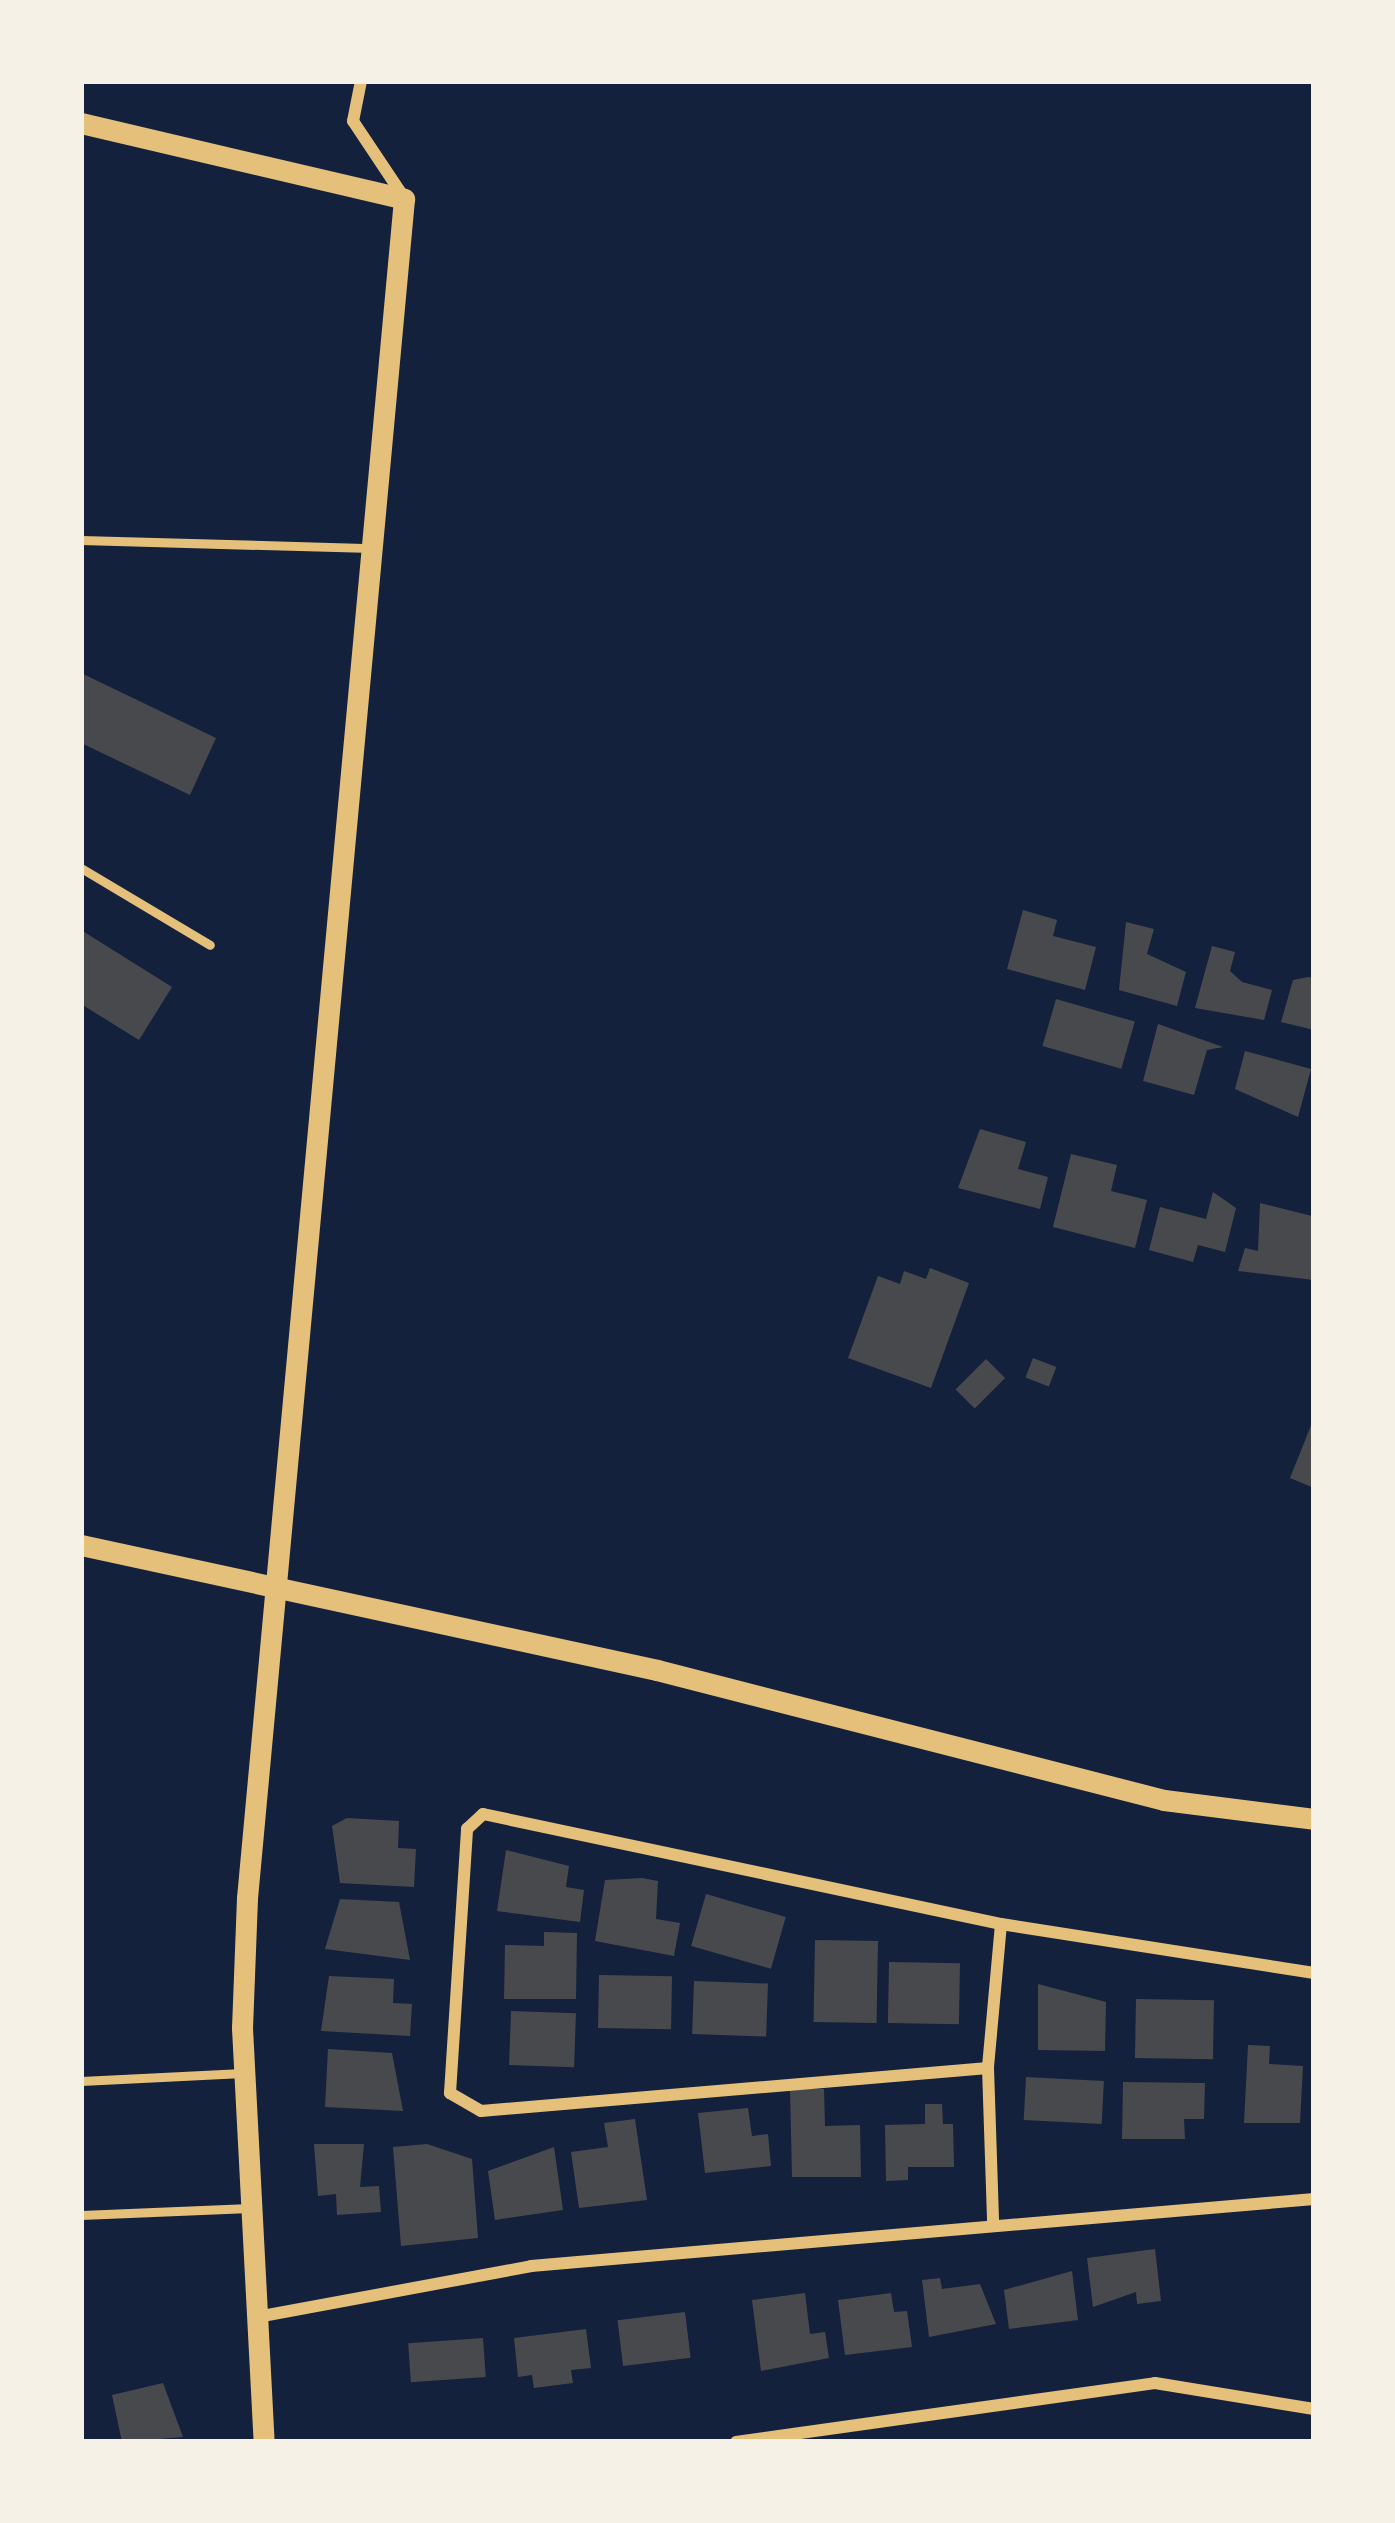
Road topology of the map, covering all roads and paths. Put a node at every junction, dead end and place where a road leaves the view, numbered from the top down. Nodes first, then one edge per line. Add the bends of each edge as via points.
1 (361, 81) edge
2 (81, 124) edge
3 (404, 199) junction
4 (81, 540) edge
5 (377, 548) junction
6 (81, 868) edge
7 (210, 945) dead end
8 (81, 1545) edge
9 (274, 1587) junction
10 (1314, 1820) edge
11 (1000, 1924) junction
12 (1314, 1972) edge
13 (988, 2068) junction
14 (244, 2072) junction
15 (81, 2081) edge
16 (1314, 2199) edge
17 (250, 2207) junction
18 (81, 2215) edge
19 (993, 2221) junction
20 (255, 2318) junction
21 (1314, 2409) edge
22 (752, 2441) edge
23 (264, 2442) edge
24 (736, 2442) edge

1 - 3 street via 353,122
2 - 3 street
3 - 5 street
4 - 5 lane
5 - 9 street
6 - 7 lane
8 - 9 street
9 - 10 street via 657,1670 1164,1800
9 - 14 street
11 - 12 street
11 - 13 street
11 - 13 street via 483,1814 467,1829 450,2093 481,2111
13 - 19 street
14 - 15 lane
14 - 17 street
16 - 19 street
17 - 18 lane
17 - 20 street
19 - 20 street via 531,2266
20 - 23 street
21 - 22 street via 1155,2383
22 - 24 street

